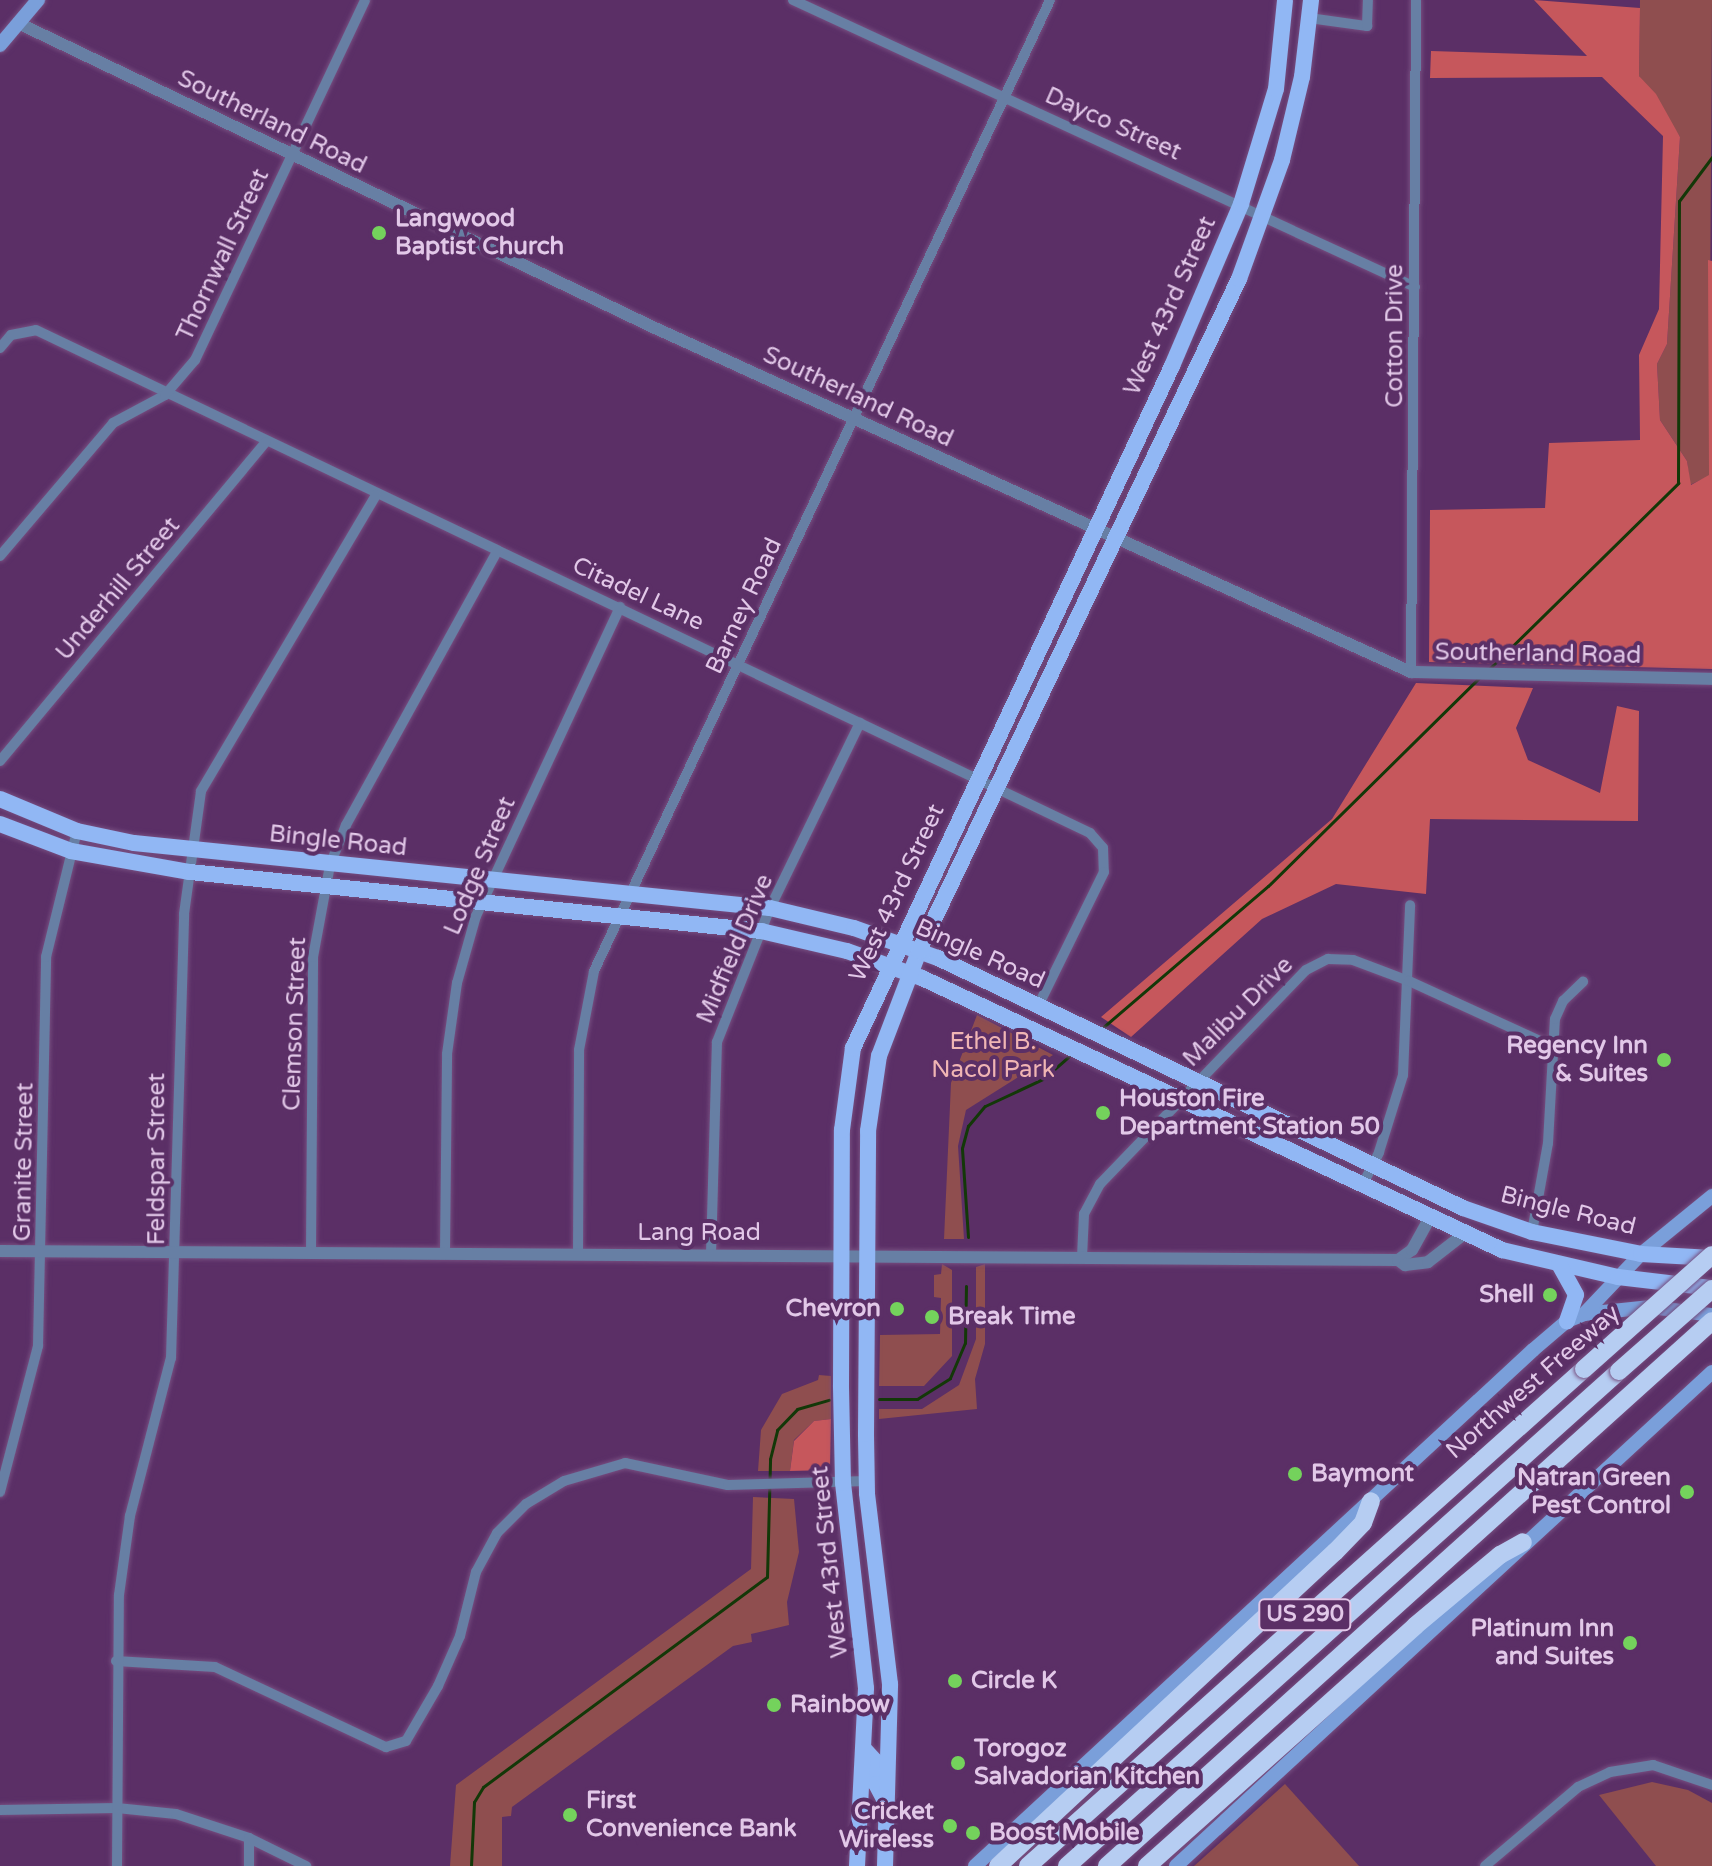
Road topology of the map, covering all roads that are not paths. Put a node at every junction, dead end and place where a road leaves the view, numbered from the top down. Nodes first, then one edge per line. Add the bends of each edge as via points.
1 (38, 0) edge
2 (365, 0) edge
3 (793, 0) edge
4 (1050, 0) edge
5 (1285, 0) edge
6 (1311, 0) edge
7 (1368, 0) edge
8 (1416, 0) edge
9 (1309, 18) junction
10 (18, 23) junction
11 (0, 45) edge
12 (1005, 96) junction
13 (292, 156) junction
14 (1241, 204) junction
15 (1264, 215) junction
16 (1415, 287) junction
17 (0, 348) edge
18 (1172, 366) junction
19 (1195, 374) junction
20 (165, 395) junction
21 (853, 418) junction
22 (266, 442) junction
23 (376, 495) junction
24 (1094, 530) junction
25 (1118, 541) junction
26 (497, 551) junction
27 (0, 556) edge
28 (620, 607) junction
29 (1039, 654) junction
30 (739, 663) junction
31 (1058, 664) junction
32 (1411, 672) junction
33 (1712, 679) edge
34 (860, 723) junction
35 (0, 761) edge
36 (979, 776) junction
37 (999, 786) junction
38 (0, 799) edge
39 (0, 824) edge
40 (77, 831) junction
41 (71, 851) junction
42 (193, 851) junction
43 (330, 865) junction
44 (190, 872) junction
45 (492, 880) junction
46 (325, 887) junction
47 (631, 893) junction
48 (482, 903) junction
49 (1410, 905) dead end
50 (770, 908) junction
51 (619, 916) junction
52 (761, 931) junction
53 (898, 943) junction
54 (919, 951) junction
55 (888, 965) junction
56 (910, 973) junction
57 (1409, 981) junction
58 (1583, 982) dead end
59 (1038, 1006) junction
60 (1553, 1047) junction
61 (1149, 1058) junction
62 (1139, 1077) junction
63 (1198, 1079) junction
64 (1181, 1097) junction
65 (842, 1130) junction
66 (868, 1131) junction
67 (1371, 1167) junction
68 (1362, 1186) junction
69 (1712, 1196) edge
70 (1430, 1217) junction
71 (1527, 1230) junction
72 (1464, 1234) junction
73 (0, 1251) edge
74 (43, 1251) junction
75 (177, 1252) junction
76 (311, 1253) junction
77 (445, 1253) junction
78 (578, 1254) junction
79 (1641, 1254) junction
80 (711, 1255) junction
81 (844, 1255) junction
82 (869, 1256) junction
83 (1082, 1257) junction
84 (1712, 1257) edge
85 (1398, 1260) junction
86 (1559, 1264) junction
87 (1618, 1277) junction
88 (1712, 1288) edge
89 (1584, 1314) junction
90 (1712, 1318) edge
91 (1567, 1321) junction
92 (1709, 1373) edge
93 (867, 1481) junction
94 (843, 1483) junction
95 (0, 1492) edge
96 (1371, 1501) junction
97 (1523, 1542) junction
98 (864, 1635) junction
99 (888, 1638) junction
100 (116, 1661) junction
101 (864, 1749) junction
102 (1712, 1785) edge
103 (888, 1806) junction
104 (117, 1808) junction
105 (0, 1810) edge
106 (249, 1838) junction
107 (858, 1859) edge
108 (886, 1860) edge
109 (117, 1866) edge
110 (249, 1866) edge
111 (306, 1866) edge
112 (975, 1866) edge
113 (998, 1866) edge
114 (1028, 1866) edge
115 (1067, 1866) edge
116 (1107, 1866) edge
117 (1147, 1866) edge
118 (1176, 1866) edge
119 (1485, 1866) edge

1 - 10 main road
2 - 13 street, Thornwall Street
3 - 12 street, Dayco Street
4 - 12 street, Barney Road
5 - 14 main road, West 43rd Street via 1276,89
6 - 9 main road, West 43rd Street
7 - 9 street via 1367,26
8 - 16 street, Cotton Drive
9 - 15 main road, West 43rd Street via 1302,77
10 - 11 main road
10 - 13 street, Southerland Road
12 - 14 street, Dayco Street
12 - 21 street, Barney Road
13 - 20 street, Thornwall Street via 214,329
13 - 21 street, Southerland Road
14 - 15 street, Dayco Street
14 - 18 main road, West 43rd Street
15 - 16 street, Dayco Street
15 - 19 main road, West 43rd Street
16 - 32 street, Cotton Drive
17 - 20 street, Citadel Lane via 11,335 36,330
18 - 19 main road
18 - 24 main road, West 43rd Street
19 - 25 main road, West 43rd Street
20 - 22 street, Citadel Lane
20 - 27 street, Thornwall Street via 113,423
21 - 24 street, Southerland Road
21 - 30 street, Barney Road
22 - 23 street, Citadel Lane
22 - 35 street, Underhill Street
23 - 26 street, Citadel Lane
23 - 42 street, Feldspar Street via 201,791
24 - 25 street, Southerland Road
24 - 29 main road, West 43rd Street
25 - 31 main road, West 43rd Street
25 - 32 street, Southerland Road
26 - 28 street, Citadel Lane
26 - 43 street, Clemson Street via 346,825
28 - 30 street, Citadel Lane
28 - 45 street, Lodge Street
29 - 31 main road
29 - 36 main road, West 43rd Street
30 - 34 street, Citadel Lane
30 - 47 street, Barney Road
31 - 37 main road, West 43rd Street
32 - 33 street, Southerland Road via 1466,678
34 - 36 street, Citadel Lane
34 - 50 street, Midfield Drive
36 - 37 street, Citadel Lane
36 - 53 main road, West 43rd Street
37 - 54 main road, West 43rd Street
37 - 59 street, Citadel Lane via 1090,833 1103,848 1104,872
38 - 40 main road, Bingle Road
39 - 41 main road, Bingle Road
40 - 41 street, Granite Street
40 - 42 main road, Bingle Road
41 - 44 main road, Bingle Road
41 - 74 street, Granite Street via 46,957
42 - 43 main road, Bingle Road
42 - 44 street, Feldspar Street
43 - 45 main road, Bingle Road
43 - 46 street, Clemson Street
44 - 46 main road, Bingle Road
44 - 75 street, Feldspar Street via 177,1065
45 - 47 main road, Bingle Road
45 - 48 street, Lodge Street
46 - 48 main road, Bingle Road
46 - 76 street, Clemson Street via 312,970
47 - 50 main road, Bingle Road
47 - 51 street, Barney Road
48 - 51 main road, Bingle Road
48 - 77 street, Lodge Street via 449,1029
49 - 57 street
50 - 52 street, Midfield Drive
50 - 53 main road, Bingle Road
51 - 52 main road, Bingle Road
51 - 78 street, Barney Road via 594,971 581,1029
52 - 55 main road, Bingle Road
52 - 80 street, Midfield Drive via 717,1042
53 - 54 main road, Bingle Road
53 - 55 main road, West 43rd Street
54 - 56 main road, West 43rd Street
54 - 59 main road, Bingle Road
55 - 56 main road, Bingle Road
55 - 65 main road, West 43rd Street via 853,1048
56 - 62 main road, Bingle Road
56 - 66 main road, West 43rd Street via 879,1056
57 - 60 street, Malibu Drive
57 - 63 street, Malibu Drive via 1353,960 1328,959 1306,970
57 - 67 street via 1403,1075
58 - 60 street via 1563,1001
59 - 61 main road, Bingle Road
60 - 71 street via 1548,1143
61 - 62 main road
61 - 63 main road, Bingle Road
62 - 64 main road, Bingle Road
63 - 64 street, Malibu Drive
63 - 67 main road, Bingle Road
64 - 68 main road, Bingle Road
64 - 83 street, Malibu Drive via 1100,1184 1084,1214
65 - 66 main road
65 - 81 main road, West 43rd Street
66 - 82 main road, West 43rd Street
67 - 68 street
67 - 71 main road, Bingle Road
68 - 70 main road, Bingle Road
69 - 79 main road
70 - 71 main road via 1450,1215
70 - 72 main road, Bingle Road
70 - 85 street via 1412,1250
71 - 79 main road, Bingle Road
72 - 85 street, Lang Road via 1424,1264
72 - 86 main road, Bingle Road
73 - 74 street, Lang Road
74 - 75 street, Lang Road
74 - 95 street, Granite Street via 38,1346
75 - 76 street, Lang Road
75 - 100 street, Feldspar Street via 171,1358 130,1516
76 - 77 street, Lang Road
77 - 78 street, Lang Road
78 - 80 street, Lang Road
79 - 84 main road, Bingle Road
79 - 87 main road
80 - 81 street, Lang Road
81 - 82 street, Lang Road
81 - 94 main road, West 43rd Street
82 - 83 street, Lang Road
82 - 93 main road, West 43rd Street
83 - 85 street, Lang Road
84 - 114 highway, Northwest Freeway / US 290, bridge
86 - 87 main road, Bingle Road
86 - 91 main road via 1576,1295
87 - 88 main road, Bingle Road
87 - 89 main road
88 - 115 highway, bridge
89 - 90 main road via 1651,1307
89 - 91 main road
90 - 116 highway, US 290
91 - 96 main road
92 - 97 main road
93 - 94 street
93 - 99 main road, West 43rd Street
94 - 98 main road, West 43rd Street
94 - 100 street via 728,1485 625,1463 580,1472 526,1504 497,1533 476,1572 460,1636 421,1717 406,1741 386,1747 215,1667
96 - 112 main road
96 - 113 highway via 1363,1523 1335,1552
97 - 117 highway via 1415,1626
97 - 118 main road via 1485,1585
98 - 99 main road
98 - 101 main road, West 43rd Street
99 - 103 main road, West 43rd Street
100 - 104 street, Feldspar Street
101 - 103 main road via 875,1761 876,1784
101 - 107 main road, West 43rd Street
102 - 119 street via 1653,1765 1610,1772 1578,1787
103 - 108 main road, West 43rd Street
104 - 105 street
104 - 106 street via 176,1814
104 - 109 street, Feldspar Street
106 - 110 street
106 - 111 street
107 - 108 main road

